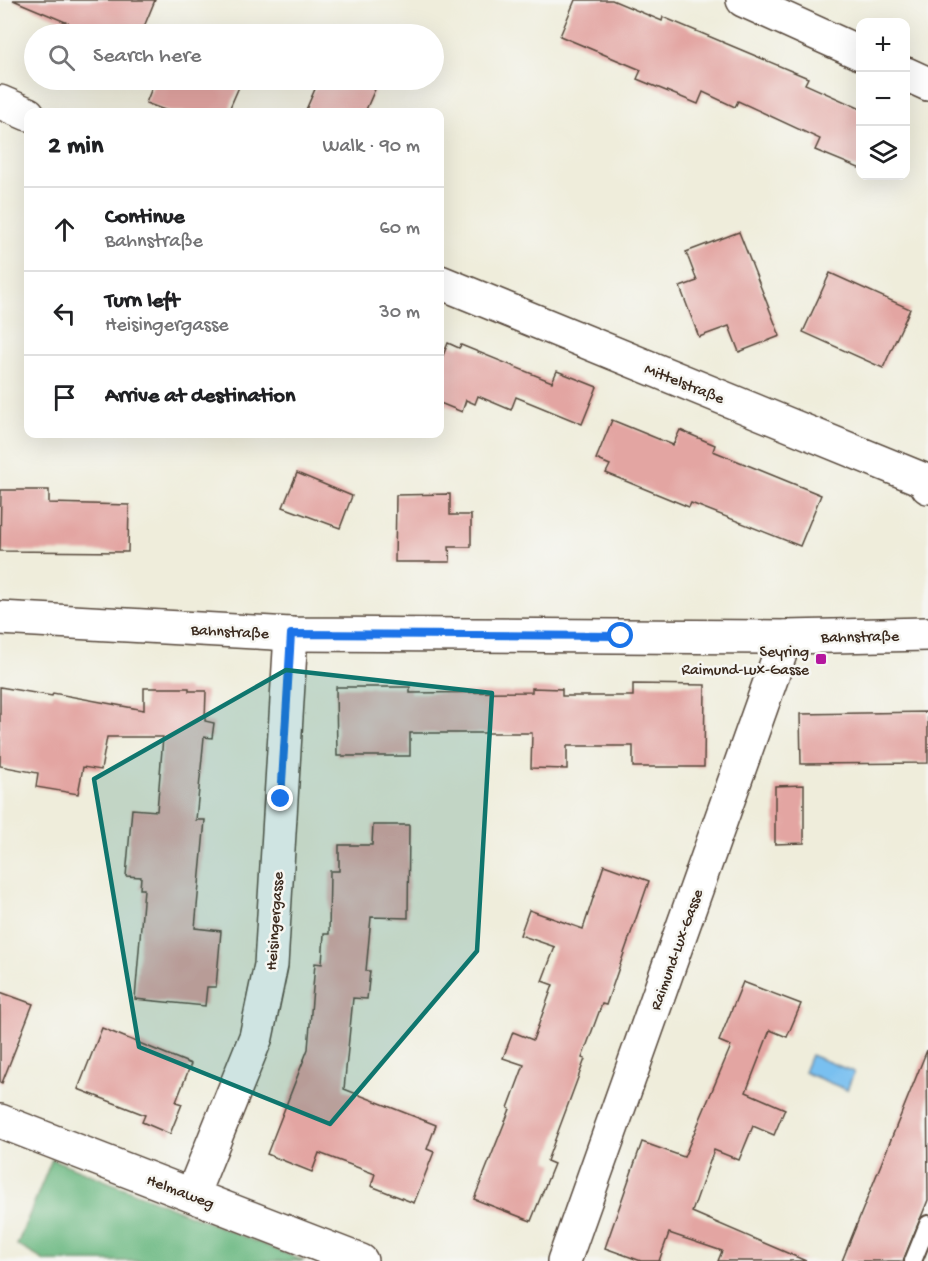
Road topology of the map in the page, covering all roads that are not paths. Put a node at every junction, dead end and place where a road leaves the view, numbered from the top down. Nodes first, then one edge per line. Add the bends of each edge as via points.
1 (743, 0) edge
2 (856, 51) edge
3 (910, 76) edge
4 (928, 84) edge
5 (0, 102) edge
6 (24, 112) edge
7 (444, 284) edge
8 (928, 487) edge
9 (0, 618) edge
10 (291, 634) junction
11 (928, 634) edge
12 (786, 637) junction
13 (0, 1121) edge
14 (192, 1194) junction
15 (928, 1224) edge
16 (361, 1261) edge
17 (564, 1261) edge
18 (913, 1261) edge

1 - 2 street
3 - 4 street
5 - 6 street
7 - 8 street, Mittelstraße via 924,480
9 - 10 street, Bahnstraße
10 - 12 street, Bahnstraße
10 - 14 street, Heisingergasse via 271,965 252,1047
11 - 12 street, Bahnstraße
12 - 17 street, Raimund-Lux-Gasse
13 - 14 street, Helmaweg
14 - 16 street, Helmaweg
15 - 18 lane

